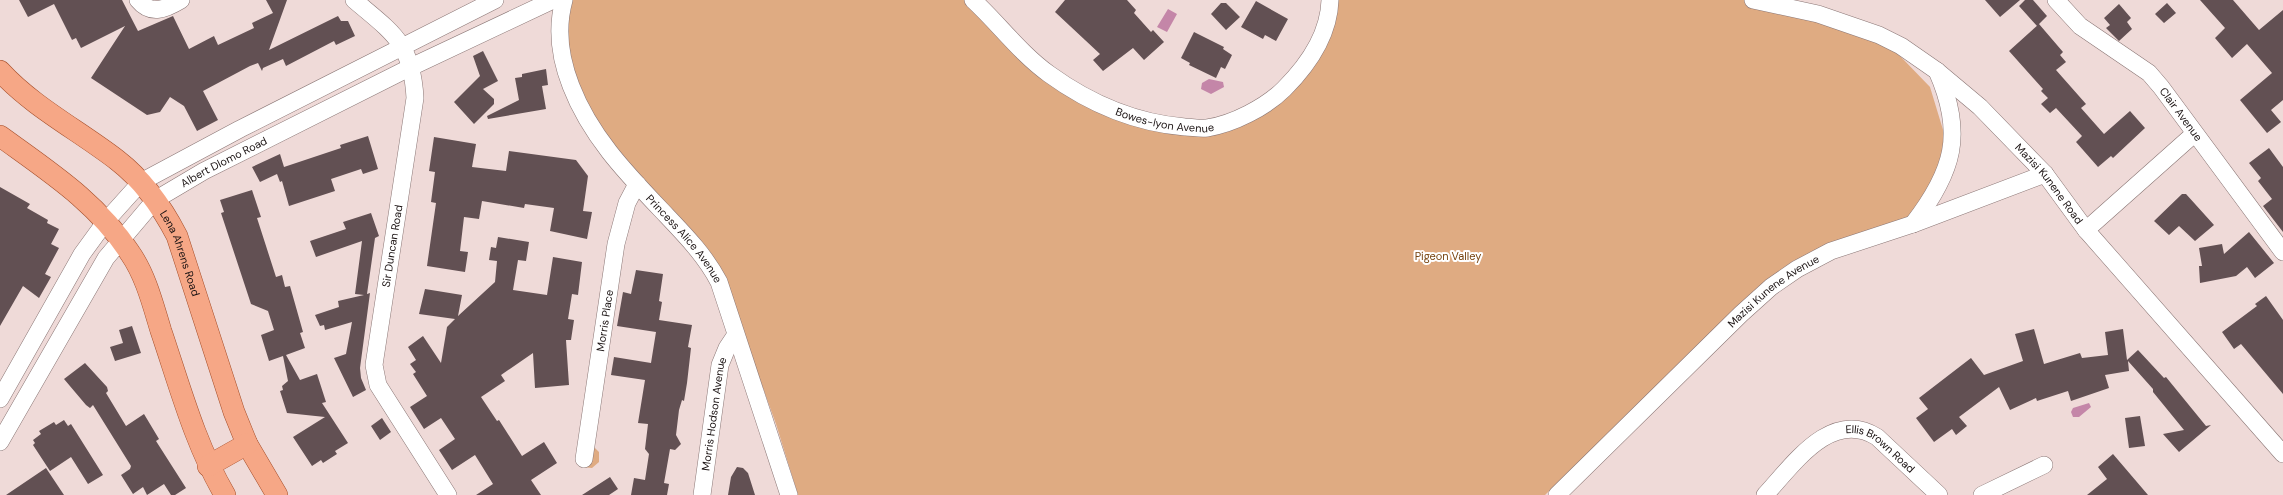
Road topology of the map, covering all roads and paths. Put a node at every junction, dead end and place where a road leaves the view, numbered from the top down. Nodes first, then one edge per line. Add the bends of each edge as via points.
1 (138, 0) edge
2 (181, 0) edge
3 (354, 0) edge
4 (495, 0) edge
5 (553, 0) edge
6 (564, 0) edge
7 (973, 0) edge
8 (1330, 0) edge
9 (1753, 0) edge
10 (2056, 0) edge
11 (403, 46) junction
12 (411, 67) junction
13 (0, 71) edge
14 (1937, 71) junction
15 (2194, 134) junction
16 (0, 136) edge
17 (2044, 174) junction
18 (141, 182) junction
19 (637, 184) junction
20 (155, 200) junction
21 (106, 221) junction
22 (1913, 224) junction
23 (2086, 230) junction
24 (120, 239) junction
25 (2283, 252) edge
26 (735, 336) junction
27 (17, 369) junction
28 (36, 380) junction
29 (0, 399) edge
30 (2277, 436) edge
31 (0, 442) edge
32 (247, 444) junction
33 (2283, 454) edge
34 (584, 459) dead end
35 (2044, 465) dead end
36 (208, 466) junction
37 (225, 495) edge
38 (277, 495) edge
39 (448, 495) edge
40 (702, 495) edge
41 (788, 495) edge
42 (1557, 495) edge
43 (1766, 495) edge
44 (1939, 495) edge
45 (1982, 495) edge

1 - 2 street via 148,9 158,10
3 - 11 street, Sir Duncan Road via 387,28
4 - 11 street, Albert Dlomo Road
5 - 12 street, Albert Dlomo Road
6 - 19 street, Princess Alice Avenue via 559,37 563,66 578,106 600,140
7 - 8 street, Bowes-lyon Avenue via 994,19 1020,49 1049,74 1081,94 1121,114 1162,125 1206,128 1246,115 1274,98 1300,73 1319,44 1330,11
9 - 14 street, Mazisi Kunene Road via 1818,14 1879,35 1901,46
10 - 15 street, Clair Avenue via 2080,26 2149,74 2162,87
11 - 12 street, Sir Duncan Road
11 - 18 street, Albert Dlomo Road
12 - 20 street, Albert Dlomo Road via 204,171
12 - 39 street, Sir Duncan Road via 415,98 374,365 378,385
13 - 18 main road, Lena Ahrens Road via 18,90 117,160
14 - 17 street, Mazisi Kunene Road via 1980,107
14 - 22 street via 1949,111 1952,129 1951,151 1946,171 1934,196
15 - 23 street
15 - 25 street, Clair Avenue
16 - 21 main road via 87,200
17 - 22 street, Mazisi Kunene Avenue
17 - 23 street, Mazisi Kunene Road
18 - 20 main road, Lena Ahrens Road
18 - 21 street, Albert Dlomo Road
19 - 26 street, Princess Alice Avenue via 695,246 713,270
19 - 34 street, Morris Place via 627,203 616,244
20 - 24 street, Albert Dlomo Road
20 - 32 main road, Lena Ahrens Road via 177,236 234,412
21 - 24 main road
21 - 27 street, Albert Dlomo Road via 82,254
22 - 42 street, Mazisi Kunene Avenue via 1830,251 1771,287
23 - 30 street, Mazisi Kunene Road
24 - 28 street, Albert Dlomo Road via 106,258
24 - 36 main road via 144,280
26 - 40 street, Morris Hodson Avenue via 720,365
26 - 41 street, Princess Alice Avenue
27 - 28 street
27 - 29 street, Albert Dlomo Road
28 - 31 street, Albert Dlomo Road
30 - 33 street, Mazisi Kunene Road
32 - 36 main road
32 - 38 main road, Lena Ahrens Road
35 - 45 street
36 - 37 main road
43 - 44 street, Ellis Brown Road via 1807,451 1826,435 1837,430 1854,429 1867,431 1877,437

